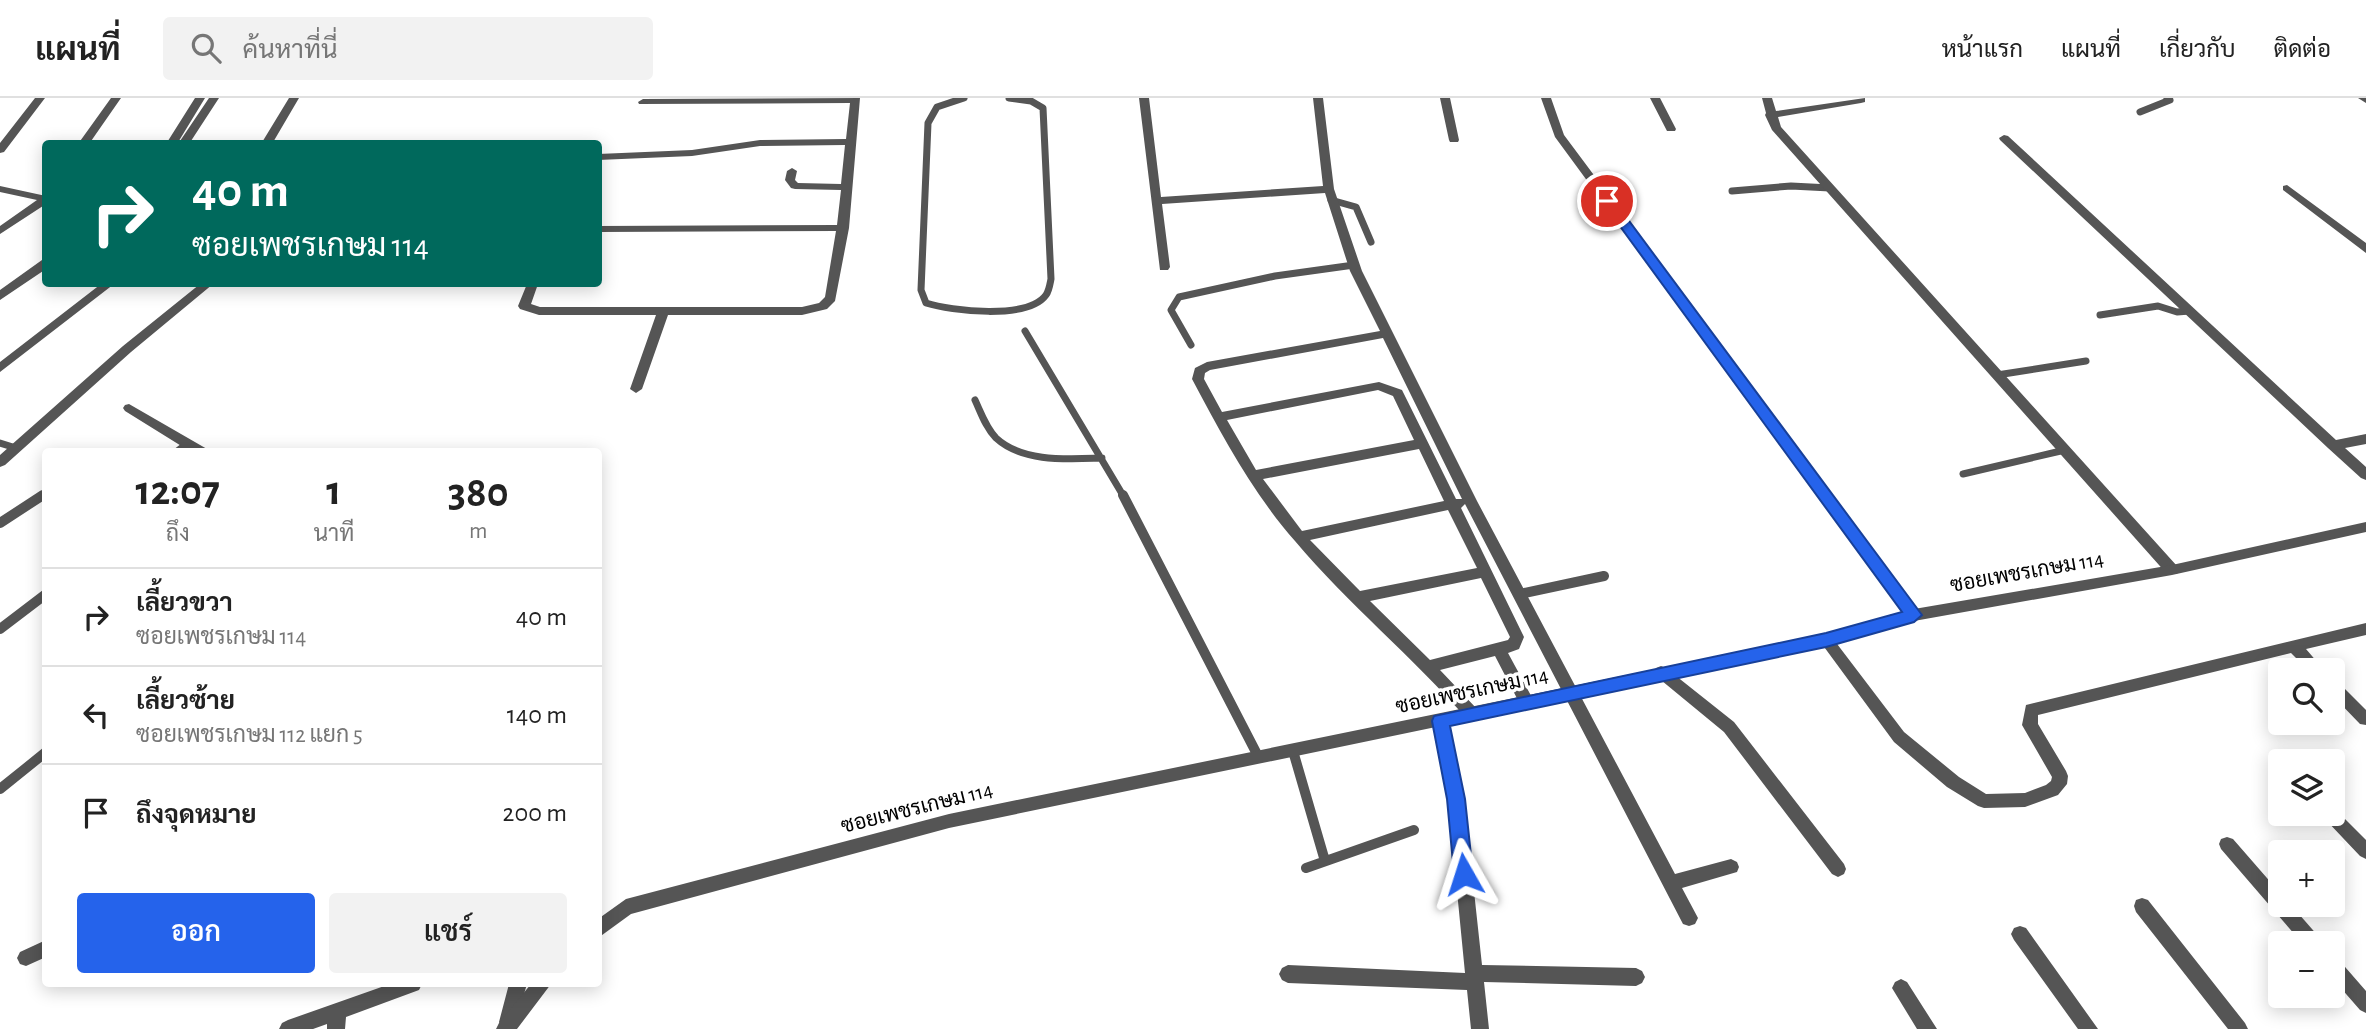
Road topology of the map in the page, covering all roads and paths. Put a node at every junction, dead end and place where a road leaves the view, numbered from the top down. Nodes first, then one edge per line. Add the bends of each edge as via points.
1 (40, 98) edge
2 (116, 98) edge
3 (200, 98) edge
4 (214, 98) edge
5 (294, 98) edge
6 (964, 98) edge
7 (1009, 98) edge
8 (1144, 98) edge
9 (1318, 98) edge
10 (1445, 98) edge
11 (1546, 98) edge
12 (1655, 98) edge
13 (1767, 98) edge
14 (2167, 98) edge
15 (695, 99) edge
16 (855, 99) edge
17 (1861, 100) edge
18 (643, 102) dead end
19 (2140, 112) dead end
20 (1770, 115) junction
21 (1671, 129) dead end
22 (2004, 138) dead end
23 (86, 140) edge
24 (174, 140) edge
25 (186, 140) edge
26 (268, 140) edge
27 (1454, 140) dead end
28 (850, 142) junction
29 (0, 150) edge
30 (602, 157) edge
31 (792, 171) dead end
32 (844, 187) junction
33 (0, 188) edge
34 (1830, 188) junction
35 (2287, 188) dead end
36 (1732, 191) dead end
37 (1330, 194) junction
38 (42, 198) edge
39 (1156, 201) junction
40 (42, 202) edge
41 (843, 228) junction
42 (602, 229) edge
43 (0, 232) edge
44 (1371, 242) dead end
45 (2366, 249) edge
46 (1354, 265) junction
47 (42, 266) edge
48 (1164, 267) dead end
49 (104, 287) edge
50 (203, 287) edge
51 (531, 287) edge
52 (0, 296) edge
53 (2190, 311) junction
54 (663, 312) junction
55 (2099, 315) dead end
56 (1025, 331) dead end
57 (1386, 334) junction
58 (1191, 345) dead end
59 (2085, 361) dead end
60 (0, 368) edge
61 (1997, 375) junction
62 (636, 389) dead end
63 (975, 400) dead end
64 (129, 408) dead end
65 (1220, 417) junction
66 (2366, 439) edge
67 (0, 443) edge
68 (188, 443) junction
69 (1423, 443) junction
70 (2333, 445) junction
71 (16, 448) junction
72 (181, 448) edge
73 (196, 448) edge
74 (2065, 450) junction
75 (1101, 458) junction
76 (0, 462) edge
77 (1963, 474) dead end
78 (1252, 475) junction
79 (2366, 475) edge
80 (42, 496) edge
81 (1470, 501) junction
82 (1453, 505) junction
83 (0, 523) edge
84 (2364, 529) edge
85 (1299, 537) junction
86 (2172, 570) junction
87 (1486, 572) junction
88 (1604, 576) dead end
89 (1520, 594) junction
90 (42, 597) edge
91 (1360, 597) junction
92 (1914, 615) junction
93 (0, 629) edge
94 (2366, 629) edge
95 (1826, 640) junction
96 (2294, 647) junction
97 (1499, 650) junction
98 (2305, 658) edge
99 (1427, 667) junction
100 (1661, 672) junction
101 (1572, 694) junction
102 (2345, 698) edge
103 (1527, 703) junction
104 (1472, 714) junction
105 (2365, 719) edge
106 (1441, 721) junction
107 (1293, 751) junction
108 (42, 755) edge
109 (1259, 758) junction
110 (0, 789) edge
111 (2343, 826) edge
112 (1414, 830) dead end
113 (2227, 844) dead end
114 (2366, 851) edge
115 (1325, 861) junction
116 (1731, 867) dead end
117 (1306, 868) dead end
118 (1838, 869) dead end
119 (1671, 883) junction
120 (2142, 906) dead end
121 (626, 907) junction
122 (602, 916) edge
123 (1689, 918) dead end
124 (602, 927) edge
125 (2303, 931) edge
126 (2020, 934) dead end
127 (42, 950) edge
128 (26, 958) dead end
129 (1288, 974) dead end
130 (1636, 977) dead end
131 (1475, 978) junction
132 (2345, 980) edge
133 (403, 987) edge
134 (517, 987) edge
135 (539, 987) edge
136 (1901, 988) dead end
137 (2366, 1004) edge
138 (337, 1010) junction
139 (506, 1025) edge
140 (288, 1029) edge
141 (336, 1029) edge
142 (1480, 1029) edge
143 (1928, 1029) edge
144 (2089, 1029) edge
145 (2239, 1029) edge

1 - 29 street
2 - 23 street
3 - 24 street
4 - 25 street
5 - 26 street
6 - 7 lane via 937,105 931,112 927,136 921,290 926,303 953,311 1028,305 1048,292 1051,267 1043,108
8 - 39 street
9 - 37 street
10 - 27 street
11 - 92 street via 1559,135
12 - 21 street
13 - 20 street
14 - 19 lane via 2170,100
15 - 16 street
15 - 18 street
16 - 28 street
17 - 20 street
20 - 34 street via 1776,128
22 - 53 street
28 - 30 street via 760,143 692,153
28 - 32 street
31 - 32 street via 790,180 795,186
32 - 41 street
33 - 38 street
34 - 36 lane
34 - 61 street
35 - 45 street
37 - 39 street
37 - 44 lane via 1356,207
37 - 46 street
39 - 48 street
40 - 43 street
41 - 42 street
41 - 54 street via 831,298 823,306
46 - 57 street
46 - 58 lane via 1179,297 1171,310
47 - 52 street
49 - 60 street
50 - 71 street
51 - 54 street via 524,306 530,310
53 - 55 lane via 2158,306
53 - 70 street
54 - 62 street
56 - 75 lane
57 - 65 street via 1207,366 1199,371 1198,379
57 - 81 street
59 - 61 lane
61 - 74 street
63 - 75 lane via 997,439 1017,449 1048,457
64 - 68 street
65 - 69 street via 1379,386 1398,393
65 - 78 street
66 - 70 street
67 - 71 lane
68 - 72 lane
68 - 73 street
69 - 78 street
69 - 82 street
70 - 79 street
71 - 76 street
74 - 77 lane
74 - 86 street
75 - 109 lane
78 - 85 street
80 - 83 lane
81 - 82 street
81 - 89 street
82 - 85 street
82 - 87 street
84 - 86 street, ซอยเพชรเกษม 114
85 - 91 street
86 - 92 street, ซอยเพชรเกษม 114
87 - 91 street
87 - 97 street via 1517,637 1514,645
88 - 89 lane
89 - 101 street
90 - 93 lane
91 - 99 street
92 - 95 street, ซอยเพชรเกษม 114
94 - 96 street
95 - 96 street via 1899,737 1953,782 1984,801 1998,803 2025,800 2059,784 2060,776 2030,725 2031,710
95 - 100 street, ซอยเพชรเกษม 114
96 - 98 street
97 - 99 street
97 - 103 street
99 - 104 street
100 - 101 street, ซอยเพชรเกษม 114
100 - 118 street via 1729,727
101 - 103 street, ซอยเพชรเกษม 114
101 - 119 street
102 - 105 street
103 - 104 street, ซอยเพชรเกษม 114
104 - 106 street, ซอยเพชรเกษม 114
106 - 107 street, ซอยเพชรเกษม 114
106 - 131 street via 1456,799
107 - 109 street, ซอยเพชรเกษม 114
107 - 115 lane
108 - 110 lane
109 - 121 street, ซอยเพชรเกษม 114 via 949,821
111 - 114 street
112 - 115 lane
113 - 125 street
115 - 117 lane
116 - 119 street
119 - 123 street
120 - 145 street
121 - 122 street
121 - 124 street, ซอยเพชรเกษม 114
126 - 144 street
127 - 128 street
129 - 131 street
130 - 131 street
131 - 142 street
132 - 137 street
133 - 138 street
134 - 139 street
135 - 139 street
136 - 143 street
138 - 140 street
138 - 141 street

